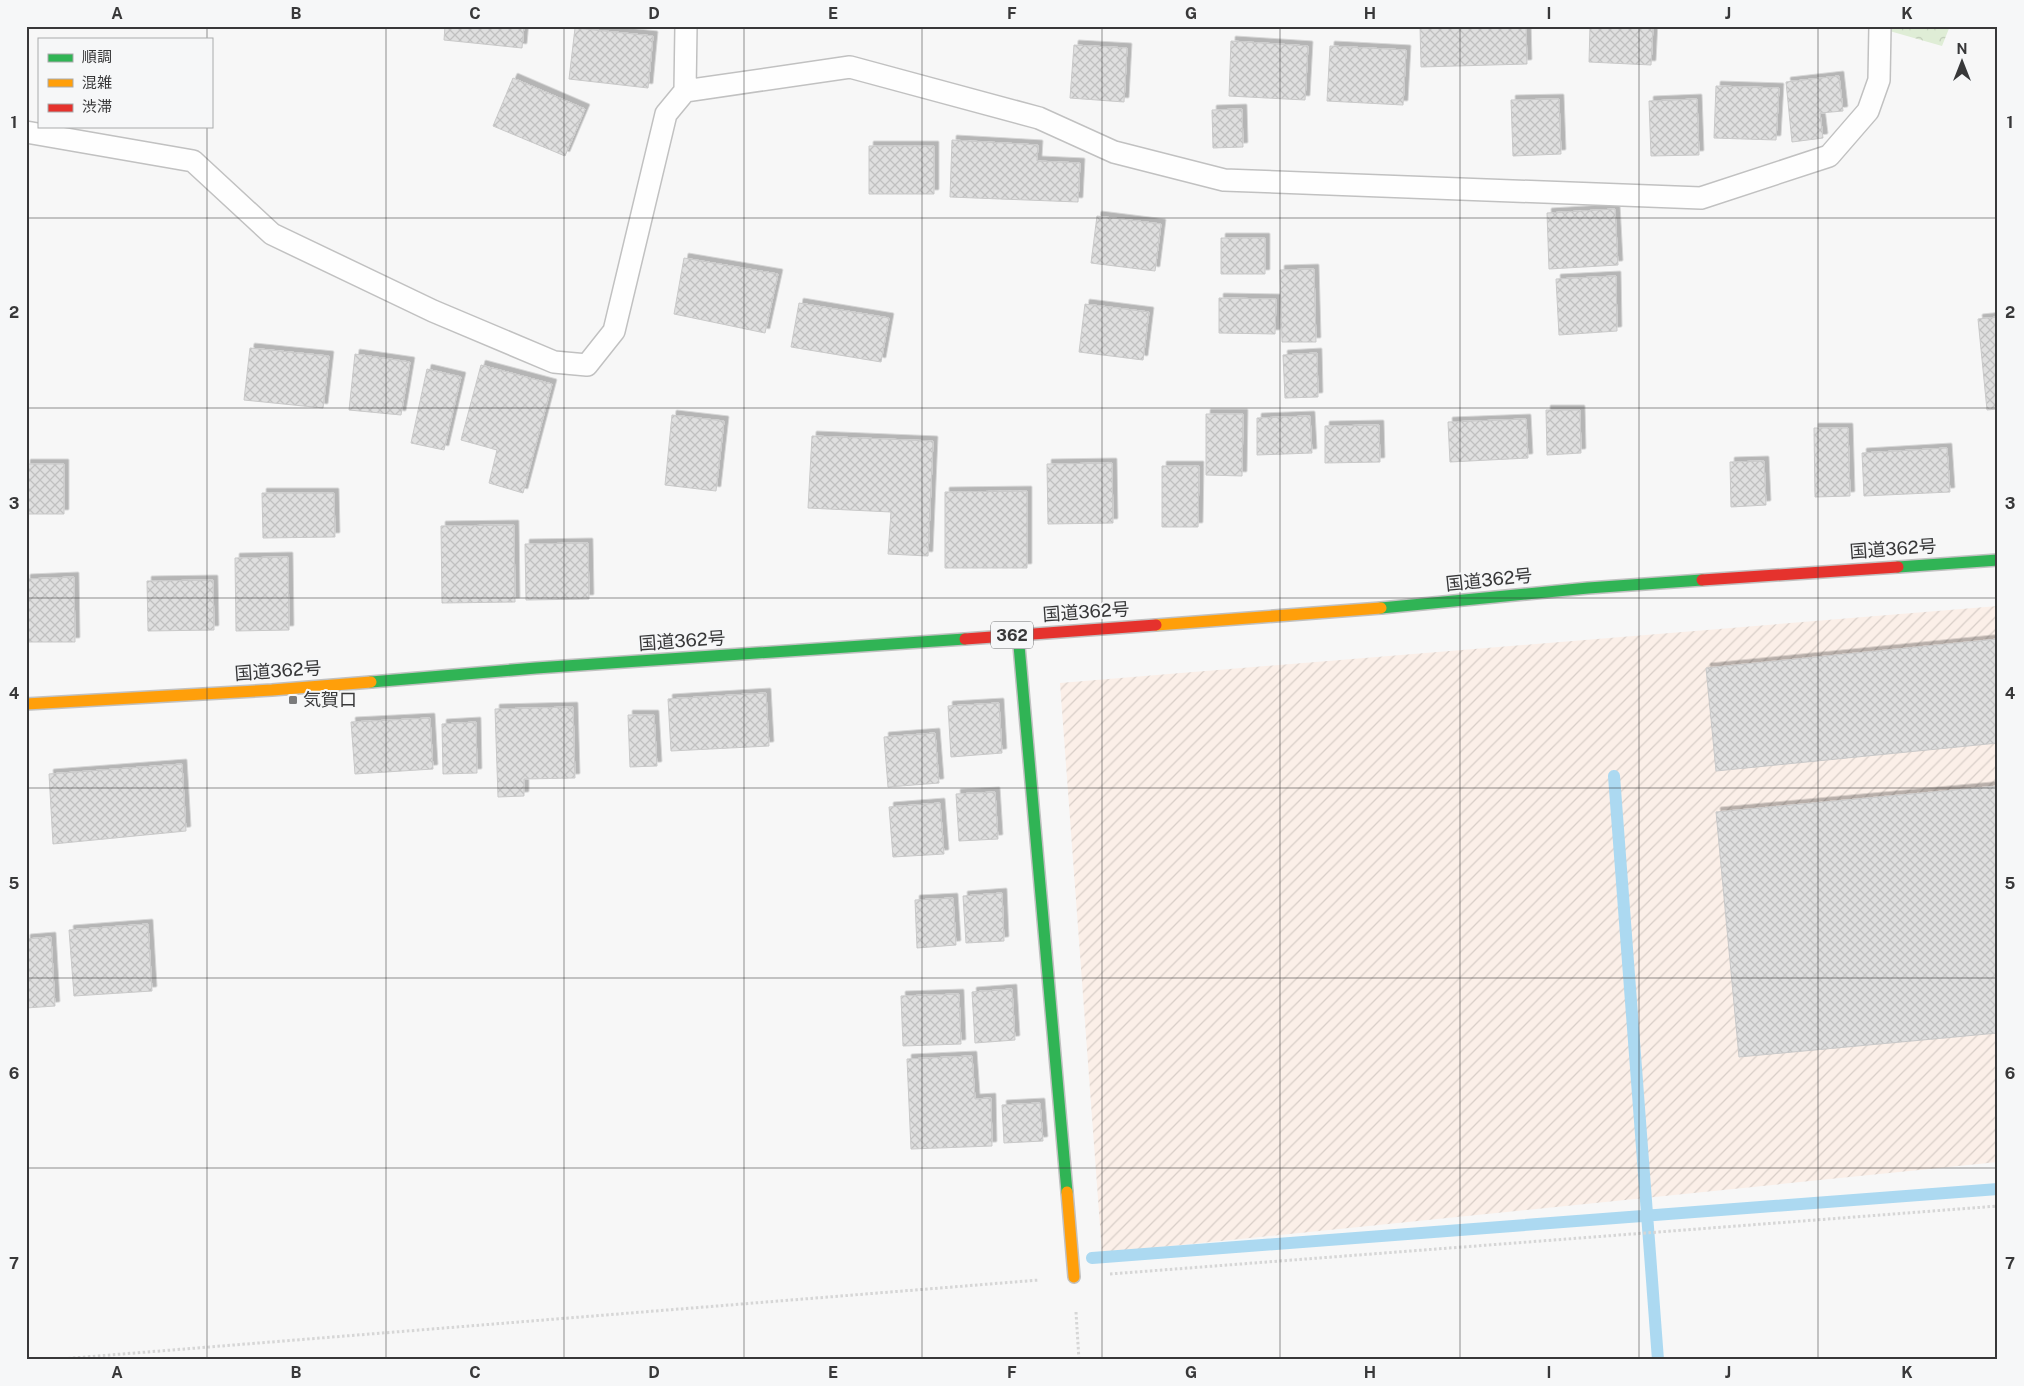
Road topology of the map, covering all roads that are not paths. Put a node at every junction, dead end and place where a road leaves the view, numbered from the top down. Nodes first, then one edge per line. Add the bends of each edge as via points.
1 (686, 26) edge
2 (1880, 26) edge
3 (685, 91) junction
4 (26, 132) edge
5 (1998, 560) edge
6 (1018, 634) junction
7 (26, 704) edge
8 (1074, 1277) road end

1 - 3 lane
2 - 3 lane via 1879,80 1868,111 1829,156 1701,198 1224,180 1114,152 1039,118 850,67
3 - 4 lane via 666,114 614,331 587,365 554,362 433,311 272,234 193,161
5 - 6 main road, 国道362号 / 362 via 1597,587 1370,609
6 - 7 main road, 国道362号 / 362 via 272,690
6 - 8 main road

